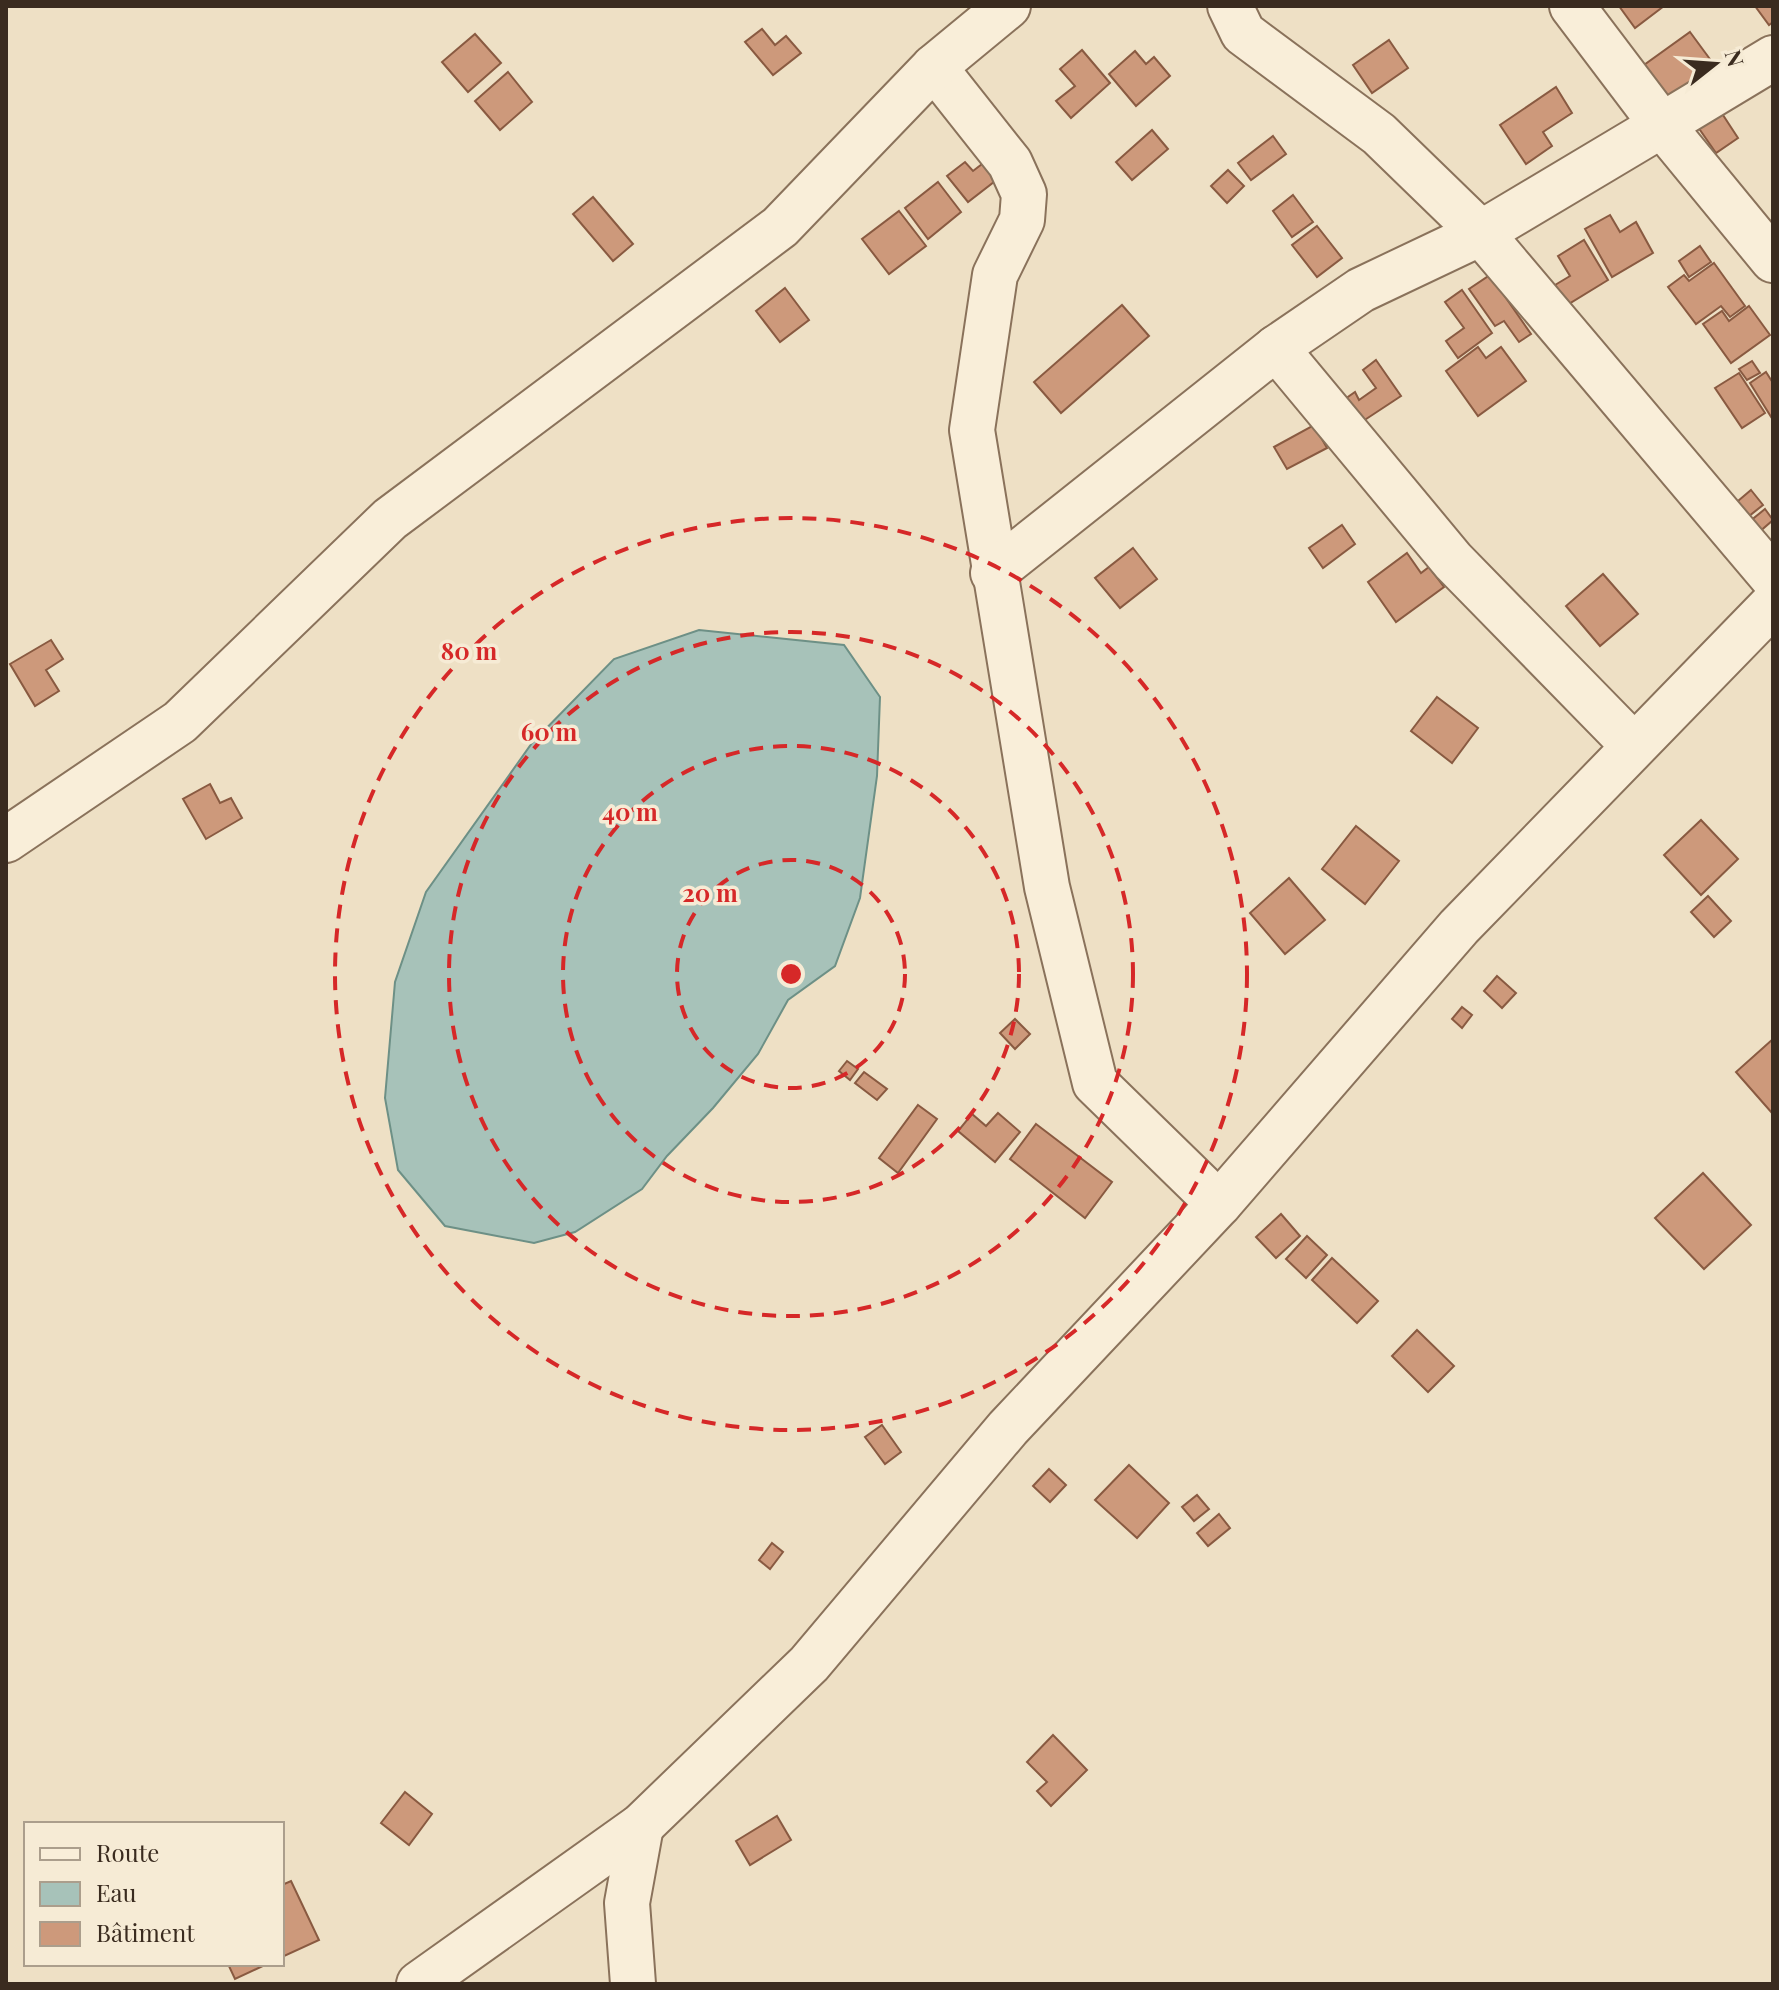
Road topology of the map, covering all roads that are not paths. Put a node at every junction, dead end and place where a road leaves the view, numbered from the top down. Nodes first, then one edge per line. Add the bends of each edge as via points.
1 (1008, 6) edge
2 (1230, 6) edge
3 (1572, 6) edge
4 (1773, 58) edge
5 (934, 67) junction
6 (1662, 125) junction
7 (1481, 233) junction
8 (1773, 260) edge
9 (1276, 348) junction
10 (993, 573) junction
11 (1773, 578) edge
12 (1773, 604) edge
13 (1633, 745) junction
14 (6, 840) edge
15 (1219, 1204) junction
16 (641, 1826) junction
17 (627, 1903) junction
18 (419, 1984) edge
19 (604, 1984) edge
20 (633, 1984) edge

1 - 5 street
2 - 7 street via 1243,33 1379,134
3 - 6 street
4 - 6 street
5 - 10 street via 1010,163 1024,194 1022,220 995,275 972,430
5 - 14 street via 780,227 390,519 180,722
6 - 7 street
6 - 8 street
7 - 9 street via 1361,290
7 - 11 street
9 - 10 street
9 - 13 street via 1453,561
10 - 15 street via 1047,887 1095,1083
12 - 13 street
13 - 15 street via 1459,927
15 - 16 street via 1008,1428 809,1664
16 - 17 street
16 - 18 street
17 - 19 street
17 - 20 street

